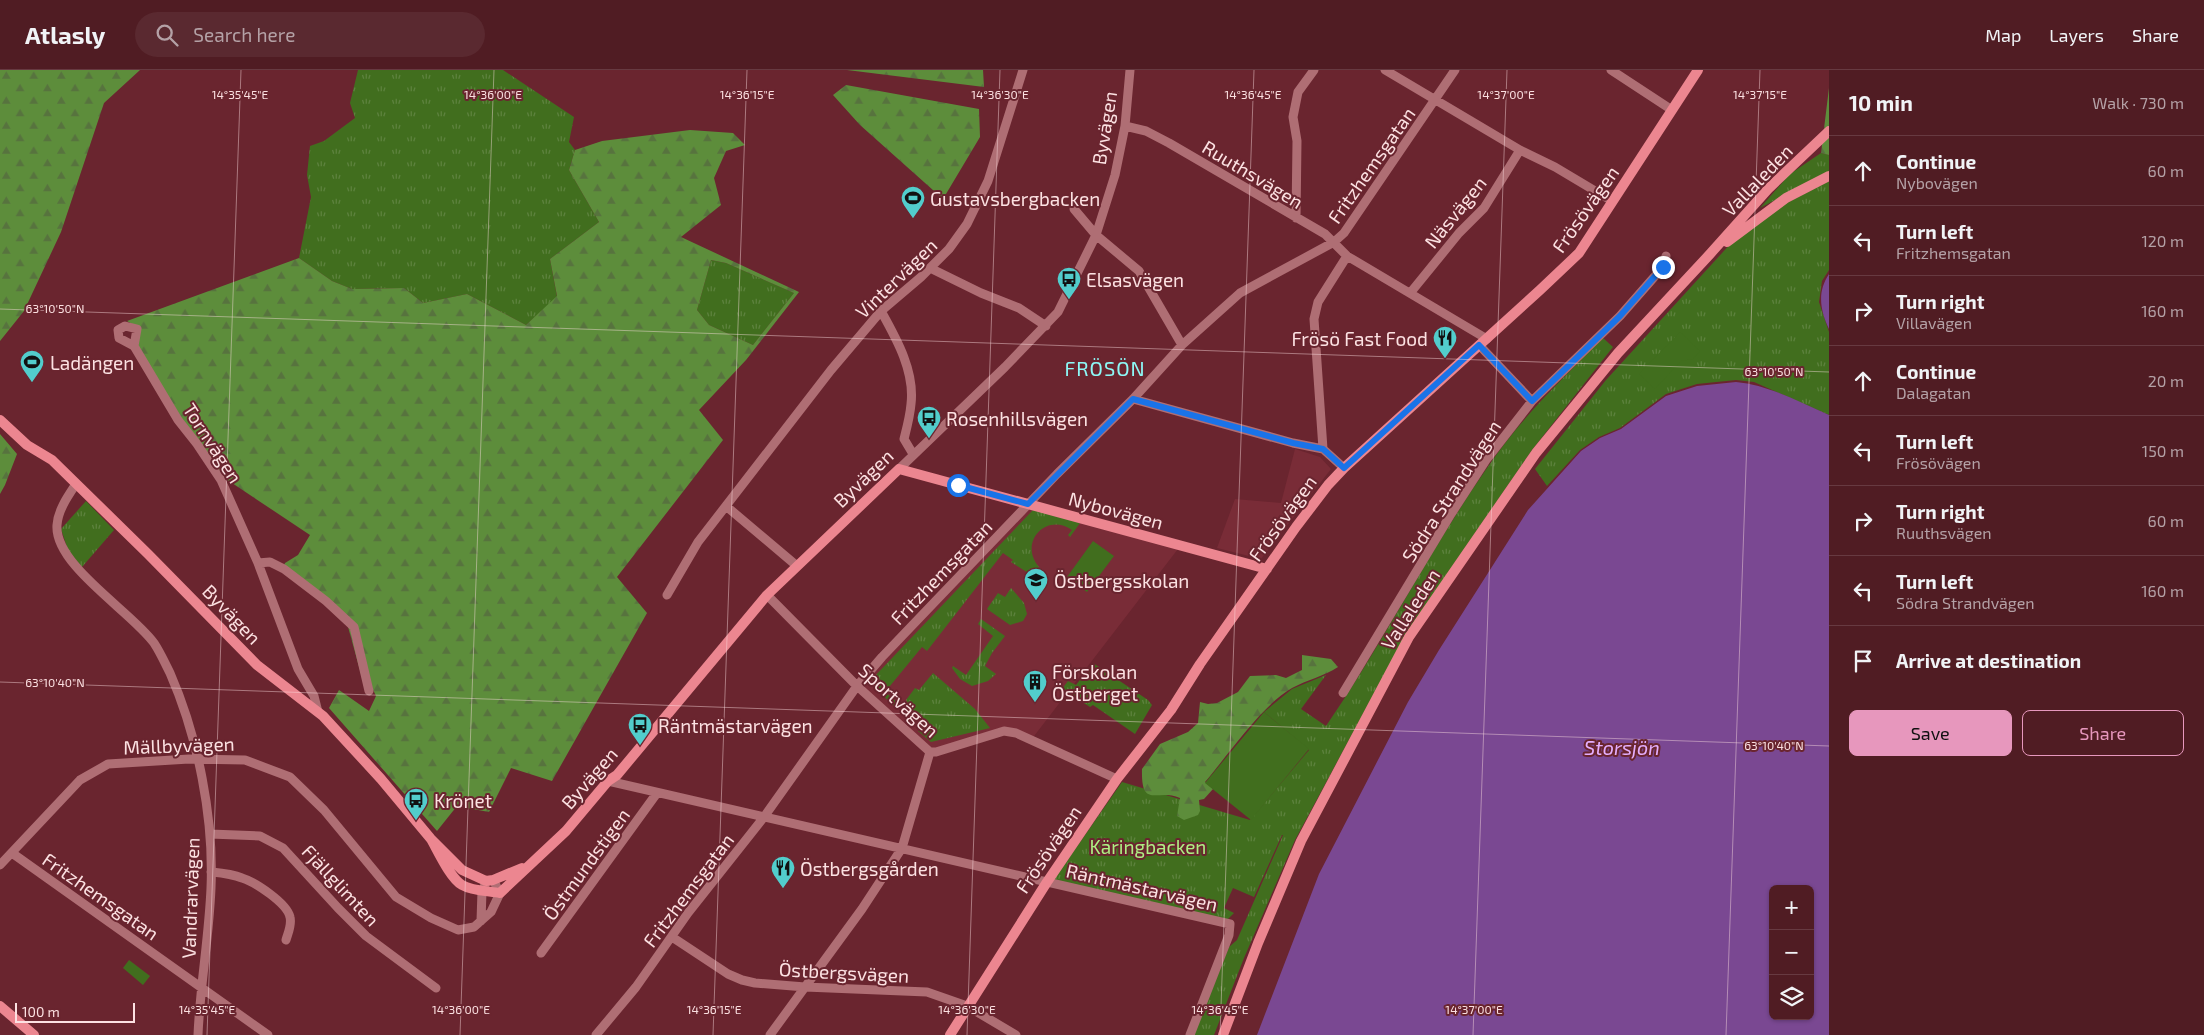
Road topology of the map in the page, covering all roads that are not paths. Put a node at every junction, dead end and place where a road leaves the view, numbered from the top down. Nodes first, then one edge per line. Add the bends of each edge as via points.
1 (1023, 70) edge
2 (1130, 70) edge
3 (1314, 70) edge
4 (1384, 70) edge
5 (1455, 70) edge
6 (1611, 70) edge
7 (1698, 70) edge
8 (1436, 100) junction
9 (1672, 110) junction
10 (1125, 126) junction
11 (1829, 131) edge
12 (1520, 150) junction
13 (1829, 176) edge
14 (1612, 201) junction
15 (1074, 209) dead end
16 (1296, 218) junction
17 (1096, 235) junction
18 (1334, 242) junction
19 (1710, 254) junction
20 (1347, 256) junction
21 (1666, 256) dead end
22 (930, 268) junction
23 (1411, 292) junction
24 (881, 311) junction
25 (1046, 326) junction
26 (1483, 342) junction
27 (134, 346) dead end
28 (1182, 346) junction
29 (1133, 399) junction
30 (1532, 401) junction
31 (0, 420) edge
32 (1323, 449) junction
33 (913, 454) junction
34 (1344, 468) junction
35 (899, 469) junction
36 (76, 484) junction
37 (1028, 504) junction
38 (726, 506) junction
39 (258, 563) junction
40 (797, 566) junction
41 (1267, 569) junction
42 (667, 595) dead end
43 (767, 596) junction
44 (857, 686) junction
45 (369, 691) dead end
46 (1343, 693) dead end
47 (318, 712) junction
48 (930, 752) junction
49 (198, 760) junction
50 (1117, 779) junction
51 (608, 782) junction
52 (657, 793) junction
53 (764, 817) junction
54 (210, 834) junction
55 (430, 839) junction
56 (902, 848) junction
57 (12, 852) junction
58 (0, 865) edge
59 (528, 866) junction
60 (211, 872) junction
61 (490, 880) junction
62 (1047, 882) junction
63 (482, 891) junction
64 (500, 893) junction
65 (480, 922) junction
66 (672, 937) junction
67 (286, 940) dead end
68 (541, 954) dead end
69 (203, 987) junction
70 (805, 987) junction
71 (436, 988) dead end
72 (0, 1006) edge
73 (968, 1006) junction
74 (34, 1035) edge
75 (198, 1035) edge
76 (268, 1035) edge
77 (596, 1035) edge
78 (770, 1035) edge
79 (950, 1035) edge
80 (1016, 1035) edge
81 (1190, 1035) edge
82 (1223, 1035) edge

1 - 22 street, Vintervägen via 978,204 949,249
2 - 10 street, Byvägen
3 - 16 street via 1298,92 1293,117 1297,141
4 - 8 street
5 - 8 street, Fritzhemsgatan
6 - 9 street
7 - 9 street, Frösövägen
8 - 12 street
8 - 18 street, Fritzhemsgatan via 1344,233
9 - 14 street, Frösövägen
10 - 16 street, Ruuthsvägen via 1146,131 1169,143
10 - 17 street, Byvägen via 1115,175
11 - 19 street, Vallaleden via 1769,188
12 - 14 street
12 - 23 street, Näsvägen via 1484,208
13 - 19 street, Vallaleden via 1786,198
14 - 26 street, Frösövägen via 1579,253
15 - 17 street
16 - 18 street, Ruuthsvägen
17 - 25 street, Byvägen via 1058,312
17 - 28 street via 1140,271
18 - 20 street, Ruuthsvägen
18 - 28 street, Fritzhemsgatan via 1240,293
19 - 82 street, Vallaleden via 1618,353 1536,453 1409,637 1301,841
20 - 23 street, Ruuthsvägen
20 - 32 street via 1318,302 1314,319
21 - 30 street, Södra Strandvägen via 1663,267 1620,316
22 - 24 street, Vintervägen
22 - 25 street via 1019,308
23 - 26 street, Ruuthsvägen
24 - 33 street via 896,338 912,389 904,439
24 - 38 street, Vintervägen
25 - 33 street, Byvägen
26 - 30 street, Ruuthsvägen
26 - 34 street, Frösövägen
27 - 39 street, Tornvägen via 178,420 218,474
28 - 29 street, Fritzhemsgatan
29 - 32 street
29 - 37 street, Fritzhemsgatan
30 - 46 street, Södra Strandvägen via 1461,498
31 - 36 street, Byvägen via 27,446 52,460
32 - 34 street
33 - 35 street, Byvägen
34 - 41 street, Frösövägen via 1315,501
35 - 37 street, Nybovägen
35 - 40 street, Byvägen
36 - 47 street, Byvägen via 257,665
36 - 49 street, Vandrarvägen via 61,510 57,526 62,546 73,563 153,642 170,673
37 - 41 street, Nybovägen
37 - 44 street, Fritzhemsgatan
38 - 40 street
38 - 42 street, Vintervägen via 698,542
39 - 45 street via 270,562 284,569 354,627
39 - 47 street, Tornvägen
40 - 43 street, Byvägen
41 - 50 street, Frösövägen via 1171,710
43 - 44 street, Sportvägen
43 - 51 street, Byvägen
44 - 48 street, Sportvägen
44 - 53 street, Fritzhemsgatan
47 - 55 street, Byvägen via 381,778
48 - 50 street, Sportvägen via 1004,731 1016,733
48 - 56 street
49 - 54 street, Vandrarvägen
49 - 57 street, Mällbyvägen via 108,764 80,780
49 - 65 street, Mällbyvägen via 246,760 290,777 324,810 396,897 458,930 474,927
50 - 62 street, Frösövägen
51 - 52 street, Räntmästarvägen
51 - 59 street, Byvägen via 566,831
52 - 53 street, Räntmästarvägen
52 - 68 street, Östmundstigen
53 - 56 street, Räntmästarvägen
53 - 66 street, Fritzhemsgatan
54 - 60 street, Vandrarvägen
54 - 71 street, Fjällglimten via 260,836 283,848 366,936
55 - 61 street, Byvägen via 462,870
55 - 63 street, Byvägen via 461,884
56 - 62 street, Räntmästarvägen
56 - 70 street
57 - 58 street, Mällbyvägen
57 - 69 street, Fritzhemsgatan
59 - 61 street, Byvägen
59 - 64 street, Byvägen
60 - 67 street via 244,878 282,903 290,917
60 - 69 street, Vandrarvägen
61 - 63 street
61 - 64 street
62 - 73 street, Frösövägen
62 - 81 street, Räntmästarvägen via 1230,924 1229,935
63 - 64 street, Byvägen
63 - 65 street
64 - 65 street via 491,912
66 - 70 street, Östbergsvägen via 742,980
66 - 77 street, Fritzhemsgatan
69 - 75 street, Vandrarvägen
69 - 76 street, Fritzhemsgatan
70 - 73 street, Östbergsvägen via 927,992
70 - 78 street
72 - 74 street
73 - 79 street, Frösövägen
73 - 80 street, Östbergsvägen

